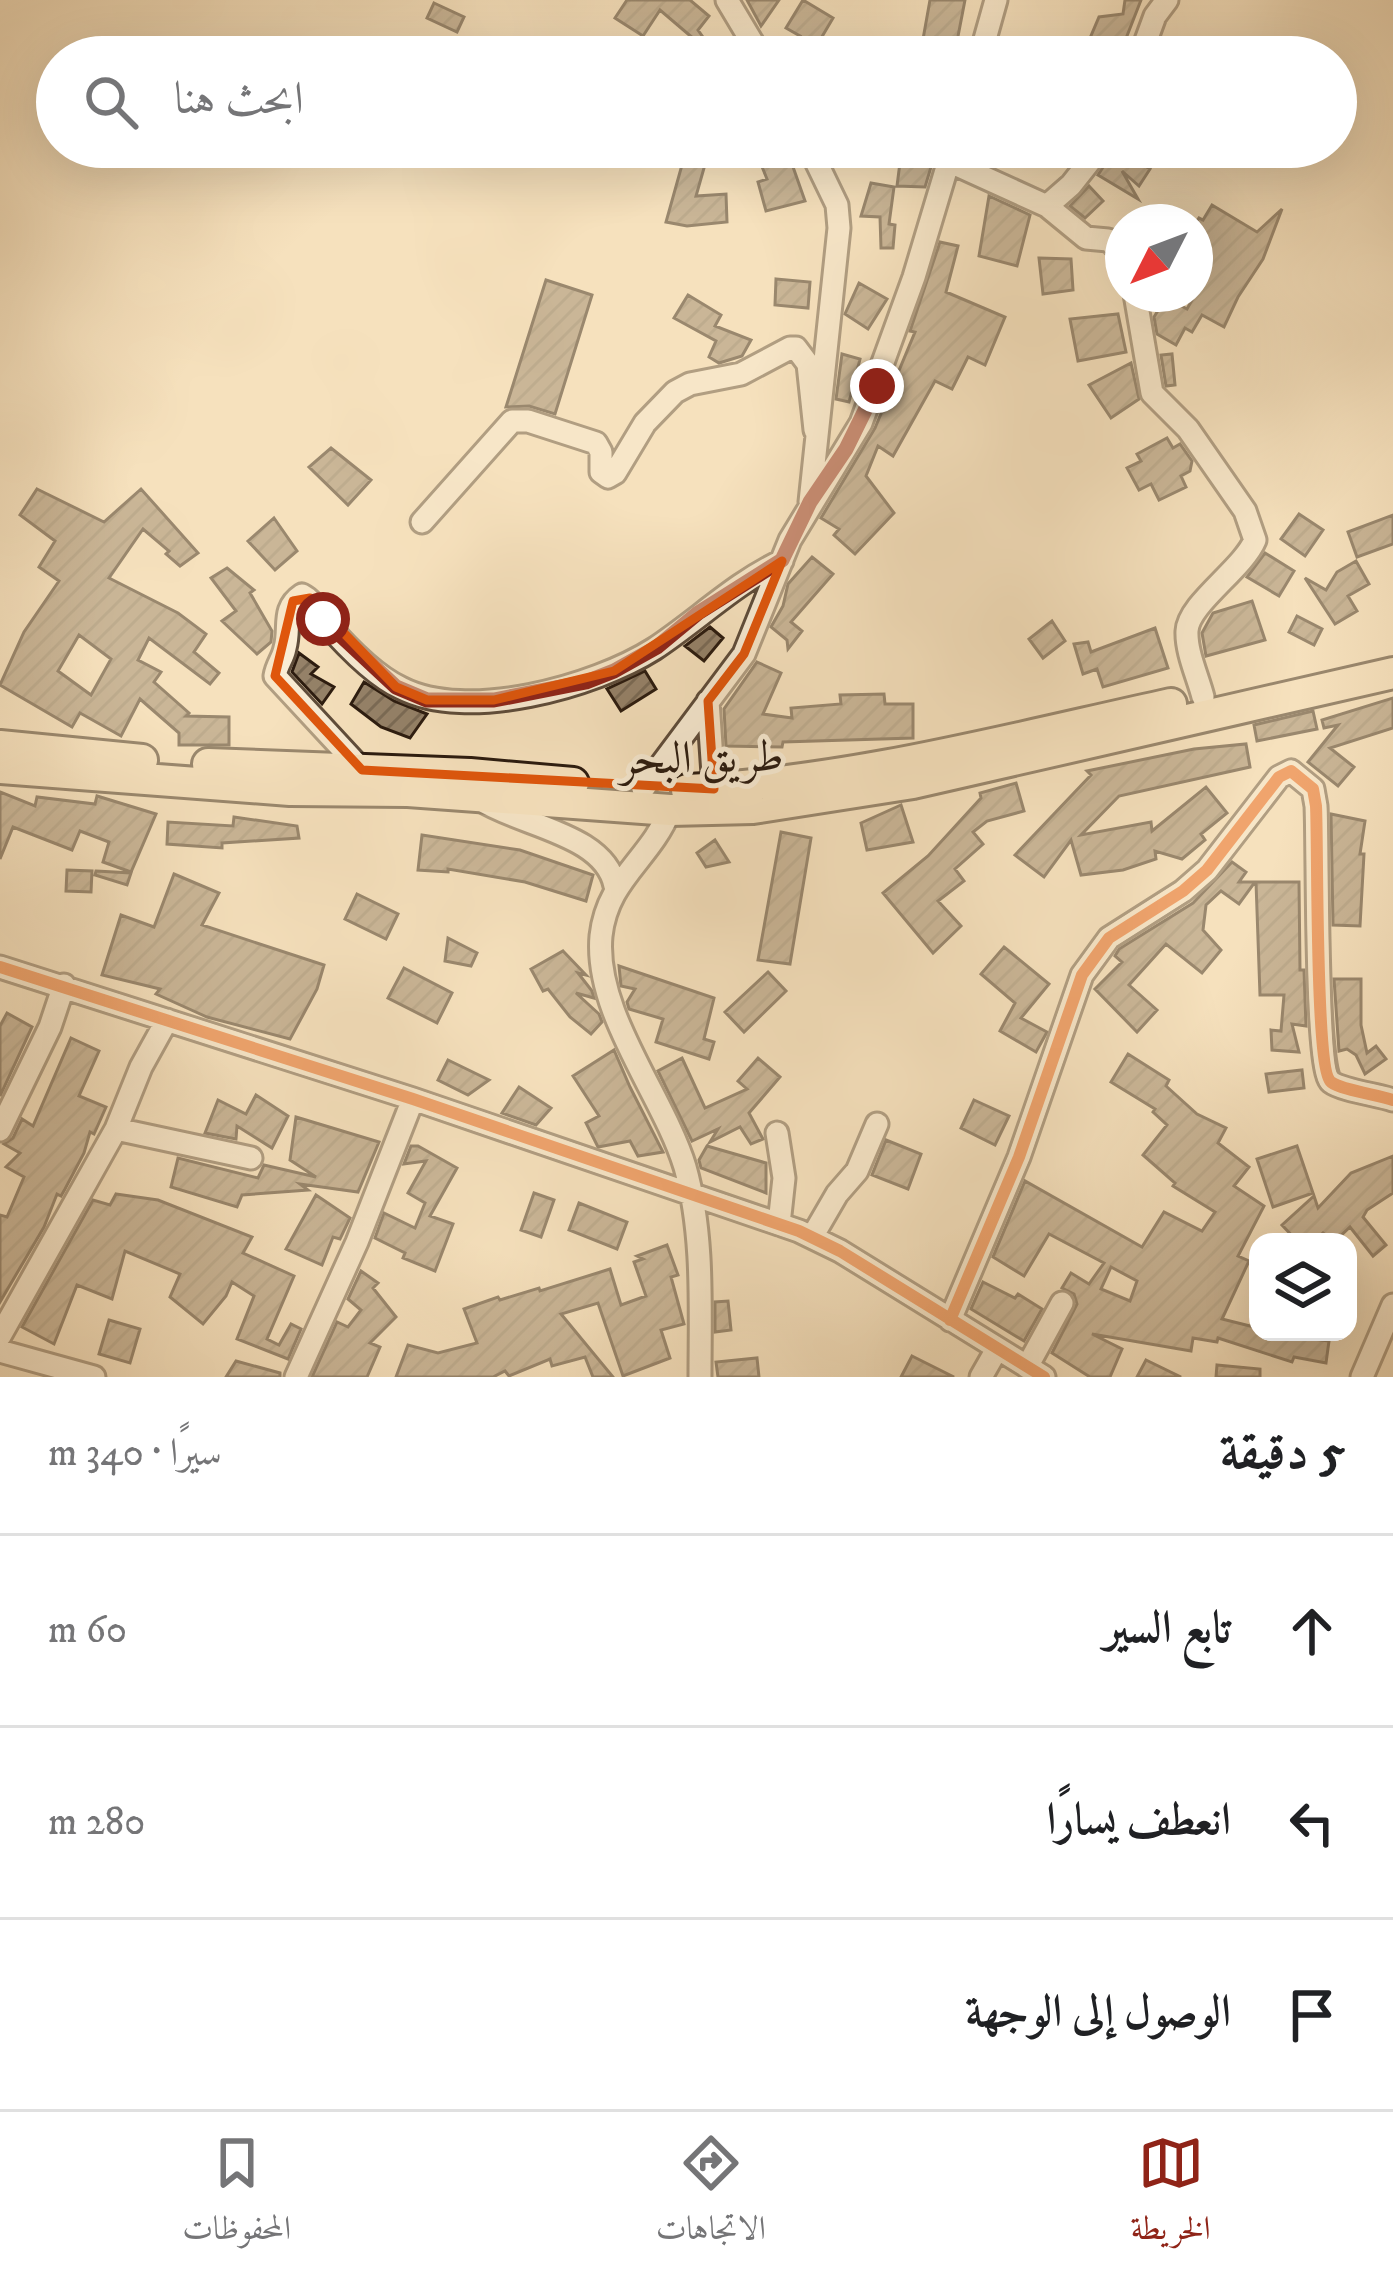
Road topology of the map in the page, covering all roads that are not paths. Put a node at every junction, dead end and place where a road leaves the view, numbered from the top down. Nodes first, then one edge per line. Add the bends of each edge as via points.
1 (727, 0) edge
2 (995, 0) edge
3 (1167, 0) edge
4 (748, 36) edge
5 (986, 36) edge
6 (1148, 36) edge
7 (819, 168) edge
8 (947, 168) edge
9 (977, 168) edge
10 (1084, 168) edge
11 (1047, 206) junction
12 (1105, 240) edge
13 (1139, 312) edge
14 (815, 430) junction
15 (810, 502) junction
16 (422, 522) dead end
17 (782, 560) junction
18 (1393, 653) edge
19 (1393, 673) edge
20 (1203, 697) junction
21 (709, 701) junction
22 (0, 746) edge
23 (42, 761) junction
24 (0, 768) edge
25 (362, 770) junction
26 (210, 774) junction
27 (643, 789) junction
28 (714, 789) junction
29 (475, 796) junction
30 (670, 810) junction
31 (615, 886) junction
32 (0, 967) edge
33 (64, 985) junction
34 (167, 1020) junction
35 (413, 1099) junction
36 (1393, 1100) edge
37 (877, 1124) dead end
38 (116, 1129) junction
39 (0, 1130) edge
40 (777, 1133) dead end
41 (251, 1158) dead end
42 (692, 1192) junction
43 (779, 1224) junction
44 (812, 1237) junction
45 (1062, 1303) dead end
46 (1393, 1305) edge
47 (950, 1320) junction
48 (0, 1336) edge
49 (997, 1349) junction
50 (0, 1351) edge
51 (1036, 1372) edge
52 (94, 1377) edge
53 (296, 1377) edge
54 (700, 1377) edge
55 (982, 1377) edge
56 (1362, 1377) edge

1 - 4 street
2 - 5 street
3 - 6 street
7 - 14 street via 839,228
8 - 15 street via 877,386
9 - 11 street
10 - 11 street
11 - 12 street via 1086,238
13 - 20 street via 1152,394 1199,446 1256,540 1190,617 1187,637
14 - 15 street
14 - 16 street via 808,364 790,348 741,374 675,392 608,477 596,443 512,421
15 - 17 street
17 - 21 street via 743,654
17 - 25 street via 614,671 494,700 427,700 396,687 302,595 287,613 275,676
18 - 20 highway, طريق البحر
19 - 30 highway, طريق البحر via 855,795
20 - 28 highway, طريق البحر via 892,765
21 - 27 street
21 - 28 street
22 - 23 highway, طريق البحر
23 - 24 highway, طريق البحر
23 - 26 highway, طريق البحر
25 - 26 highway, طريق البحر
25 - 27 highway, طريق البحر
26 - 29 highway, طريق البحر
27 - 28 highway, طريق البحر
29 - 30 highway, طريق البحر
29 - 31 street via 591,848 612,870
30 - 31 street via 649,852
31 - 42 street via 601,936 608,988
32 - 33 street
33 - 34 street
33 - 39 street
34 - 35 street
34 - 38 street
35 - 42 street
35 - 53 street
36 - 47 street via 1334,1084 1325,1074 1316,806 1313,789 1292,771 1207,870 1109,938 1082,975 1019,1157
37 - 44 street via 857,1171
38 - 41 street
38 - 48 street
40 - 43 street via 784,1178
42 - 43 street
42 - 54 street
43 - 44 street
44 - 47 street
45 - 51 street
46 - 56 street
47 - 49 street
49 - 51 street
49 - 55 street
50 - 52 street

